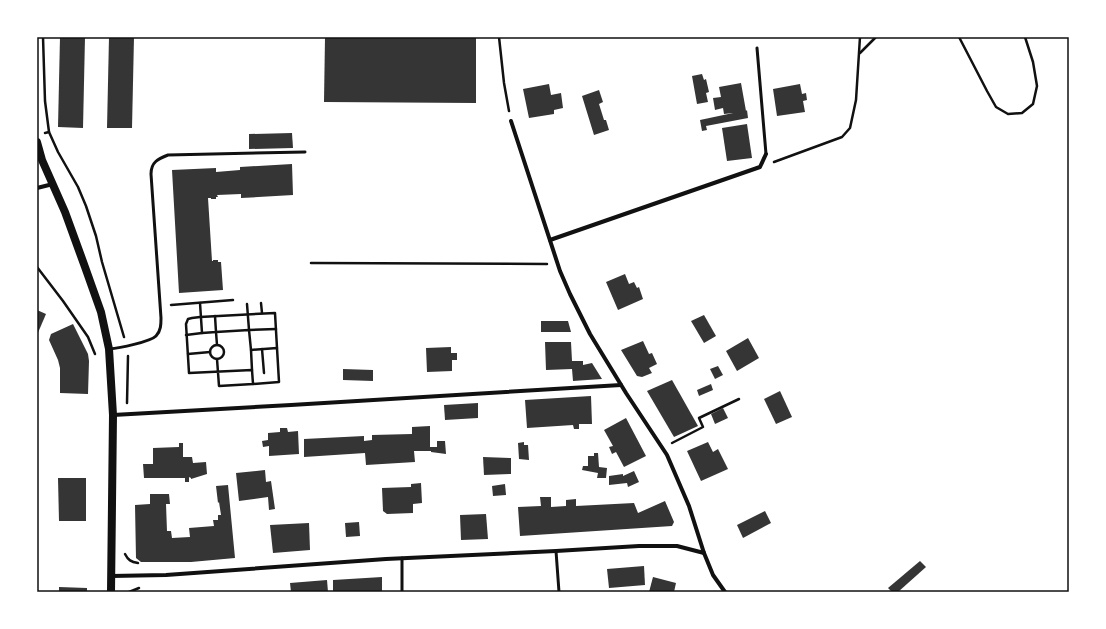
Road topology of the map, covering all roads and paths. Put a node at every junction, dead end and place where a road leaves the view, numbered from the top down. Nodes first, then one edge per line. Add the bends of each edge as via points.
1 (43, 37) edge
2 (499, 37) edge
3 (860, 37) edge
4 (876, 37) edge
5 (959, 37) edge
6 (1025, 37) edge
7 (757, 48) dead end
8 (859, 53) junction
9 (512, 121) joint
10 (49, 132) junction
11 (43, 134) dead end
12 (37, 142) edge
13 (305, 152) dead end
14 (766, 154) joint
15 (760, 167) junction
16 (53, 184) junction
17 (37, 188) edge
18 (550, 240) junction
19 (311, 263) dead end
20 (558, 264) junction
21 (37, 267) edge
22 (233, 300) dead end
23 (200, 303) junction
24 (261, 303) dead end
25 (246, 304) dead end
26 (160, 306) junction
27 (247, 314) junction
28 (262, 314) junction
29 (215, 316) junction
30 (200, 317) junction
31 (276, 329) junction
32 (249, 330) junction
33 (216, 332) junction
34 (202, 333) junction
35 (186, 335) junction
36 (88, 337) dead end
37 (217, 345) junction
38 (126, 346) junction
39 (277, 348) junction
40 (110, 349) junction
41 (251, 350) junction
42 (262, 350) junction
43 (210, 352) junction
44 (188, 354) junction
45 (217, 359) junction
46 (252, 370) junction
47 (218, 372) junction
48 (264, 373) dead end
49 (253, 384) junction
50 (621, 385) junction
51 (739, 399) dead end
52 (113, 415) junction
53 (662, 448) junction
54 (556, 551) junction
55 (704, 553) junction
56 (402, 558) junction
57 (111, 576) junction
58 (139, 588) dead end
59 (111, 592) edge
60 (129, 592) edge
61 (402, 592) edge
62 (559, 592) edge
63 (725, 592) edge

1 - 10 path via 45,101
2 - 9 path via 504,84
3 - 8 path
4 - 8 path
5 - 6 path via 996,107 1008,114 1022,113 1033,104 1037,86
7 - 14 lane
8 - 15 path via 856,100 850,128 842,137
9 - 18 street
10 - 11 path
10 - 38 path via 78,187 96,236
12 - 16 main road
13 - 26 lane via 168,155 158,159 151,168 151,174
14 - 15 street
15 - 18 street
16 - 17 street
16 - 40 main road via 86,267
18 - 20 street
19 - 20 path
20 - 50 street via 590,334
21 - 36 path
22 - 23 path
23 - 26 path
23 - 30 path
24 - 28 path
25 - 27 path
26 - 38 lane via 160,329 155,337
27 - 28 path
27 - 29 path
27 - 32 path
28 - 31 path via 274,313
29 - 30 path
29 - 33 path
30 - 34 path
30 - 35 path via 188,319
31 - 32 path
31 - 39 path
32 - 33 path
32 - 41 path
33 - 34 path
33 - 37 path
34 - 35 path
35 - 44 path
37 - 43 path
37 - 45 path via 223,348 224,352 223,356
38 - 40 lane
39 - 42 path
39 - 49 path via 279,382
40 - 52 main road
41 - 42 path
41 - 46 path
42 - 48 path
43 - 44 path
43 - 45 path via 213,358
44 - 47 path via 188,373
45 - 47 path
46 - 47 path
46 - 49 path
47 - 49 path via 219,386
50 - 52 street
50 - 53 street
51 - 53 path via 699,418 703,427
52 - 57 main road
53 - 55 street via 689,506
54 - 55 street via 677,546
54 - 56 street
54 - 62 lane
55 - 63 street via 713,575
56 - 57 street via 166,575
56 - 61 lane
57 - 59 main road
58 - 60 path

